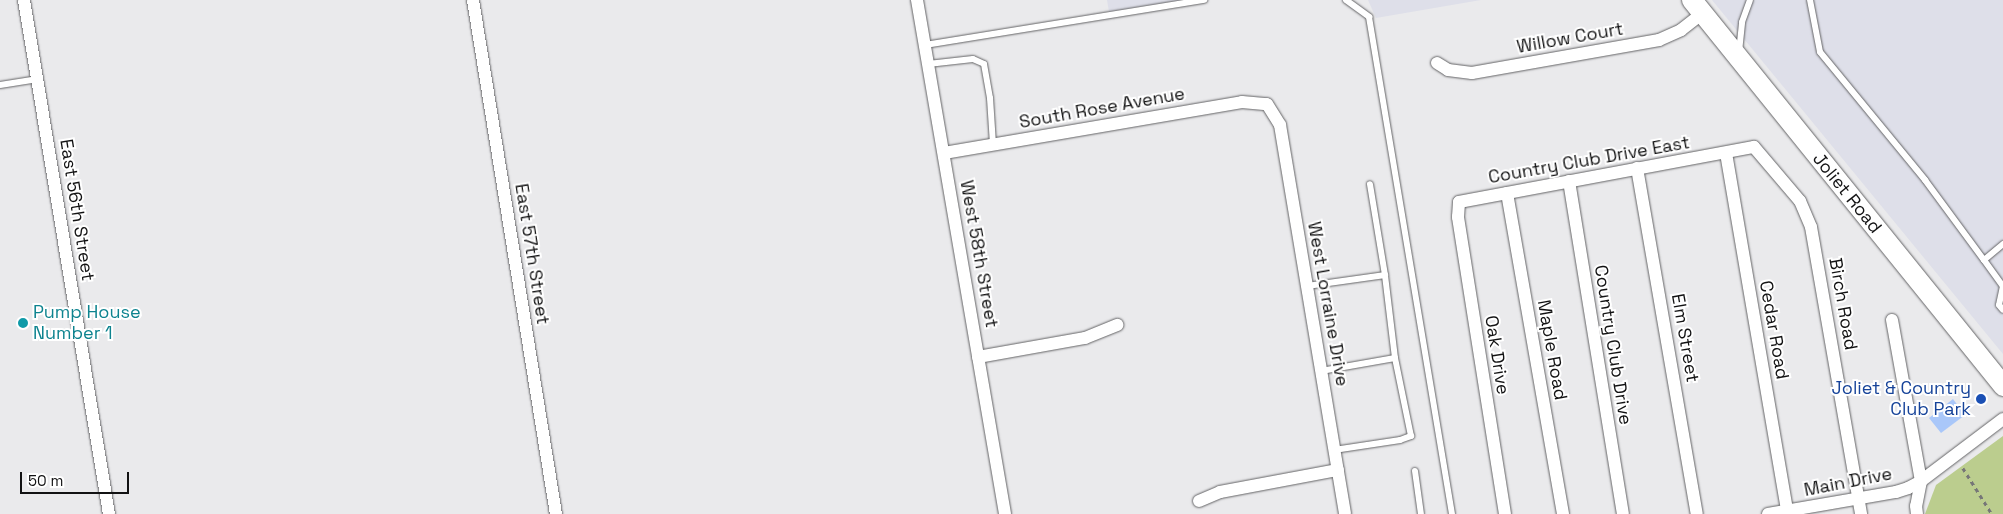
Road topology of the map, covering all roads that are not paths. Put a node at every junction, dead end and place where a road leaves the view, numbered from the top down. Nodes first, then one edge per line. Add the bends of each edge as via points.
1 (24, 0) edge
2 (473, 0) edge
3 (917, 0) edge
4 (1204, 0) edge
5 (1346, 0) edge
6 (1750, 0) edge
7 (1810, 0) edge
8 (1697, 6) edge
9 (925, 45) junction
10 (1738, 58) junction
11 (1437, 63) dead end
12 (928, 64) junction
13 (37, 79) junction
14 (0, 86) edge
15 (1267, 104) joint
16 (993, 144) junction
17 (944, 153) junction
18 (1726, 153) junction
19 (1637, 168) junction
20 (1569, 181) junction
21 (1370, 184) dead end
22 (1508, 193) junction
23 (1459, 202) joint
24 (2003, 244) edge
25 (1984, 260) junction
26 (1385, 275) junction
27 (1307, 286) junction
28 (2003, 286) edge
29 (2003, 310) edge
30 (1892, 320) dead end
31 (1117, 325) dead end
32 (978, 357) junction
33 (1395, 358) junction
34 (1321, 371) junction
35 (2003, 386) edge
36 (2003, 419) edge
37 (1334, 450) junction
38 (1338, 470) junction
39 (1415, 471) dead end
40 (1921, 481) junction
41 (1858, 499) junction
42 (1199, 501) dead end
43 (1788, 512) edge
44 (109, 514) edge
45 (556, 514) edge
46 (1005, 514) edge
47 (1345, 514) edge
48 (1421, 514) edge
49 (1452, 514) edge
50 (1505, 514) edge
51 (1563, 514) edge
52 (1623, 514) edge
53 (1698, 514) edge
54 (1768, 514) edge
55 (1861, 514) edge
56 (1917, 514) edge

1 - 13 street, East 56th Street
2 - 45 street, East 57th Street
3 - 9 street, West 58th Street
4 - 9 lane
5 - 49 lane via 1369,17
6 - 10 lane via 1742,22
7 - 25 lane via 1820,52 1925,180
8 - 10 main road, Joliet Road
8 - 11 street, Willow Court via 1681,30 1659,40 1472,73 1448,70
9 - 12 street, West 58th Street
10 - 35 main road, Joliet Road
12 - 16 lane via 973,59 984,64
12 - 17 street, West 58th Street
13 - 14 lane
13 - 44 street, East 56th Street
15 - 16 street, South Rose Avenue via 1242,102
15 - 27 street, West Lorraine Drive via 1280,124
16 - 17 street, South Rose Avenue
17 - 32 street, West 58th Street
18 - 19 street, Country Club Drive East
18 - 41 street, Birch Road via 1754,147 1800,201 1808,218 1814,235
18 - 43 street, Cedar Road
19 - 20 street, Country Club Drive East
19 - 53 street, Elm Street
20 - 22 street, Country Club Drive East
20 - 52 street, Country Club Drive
21 - 26 lane
22 - 23 street, Country Club Drive East
22 - 51 street, Maple Road
23 - 50 street, Oak Drive via 1458,217
24 - 25 lane
25 - 28 lane
26 - 27 lane
26 - 33 lane
27 - 34 street, West Lorraine Drive
28 - 29 lane via 1999,305
30 - 40 street
31 - 32 street via 1084,338
32 - 46 street, West 58th Street
33 - 34 lane
33 - 37 lane via 1411,436
34 - 37 street, West Lorraine Drive
36 - 40 street, Main Drive
37 - 38 street, West Lorraine Drive
38 - 42 street via 1220,492
38 - 47 street, West Lorraine Drive
39 - 48 lane
40 - 41 street, Main Drive via 1896,492
40 - 56 street
41 - 43 street, Main Drive
41 - 55 street, Birch Road
43 - 54 street, Main Drive

